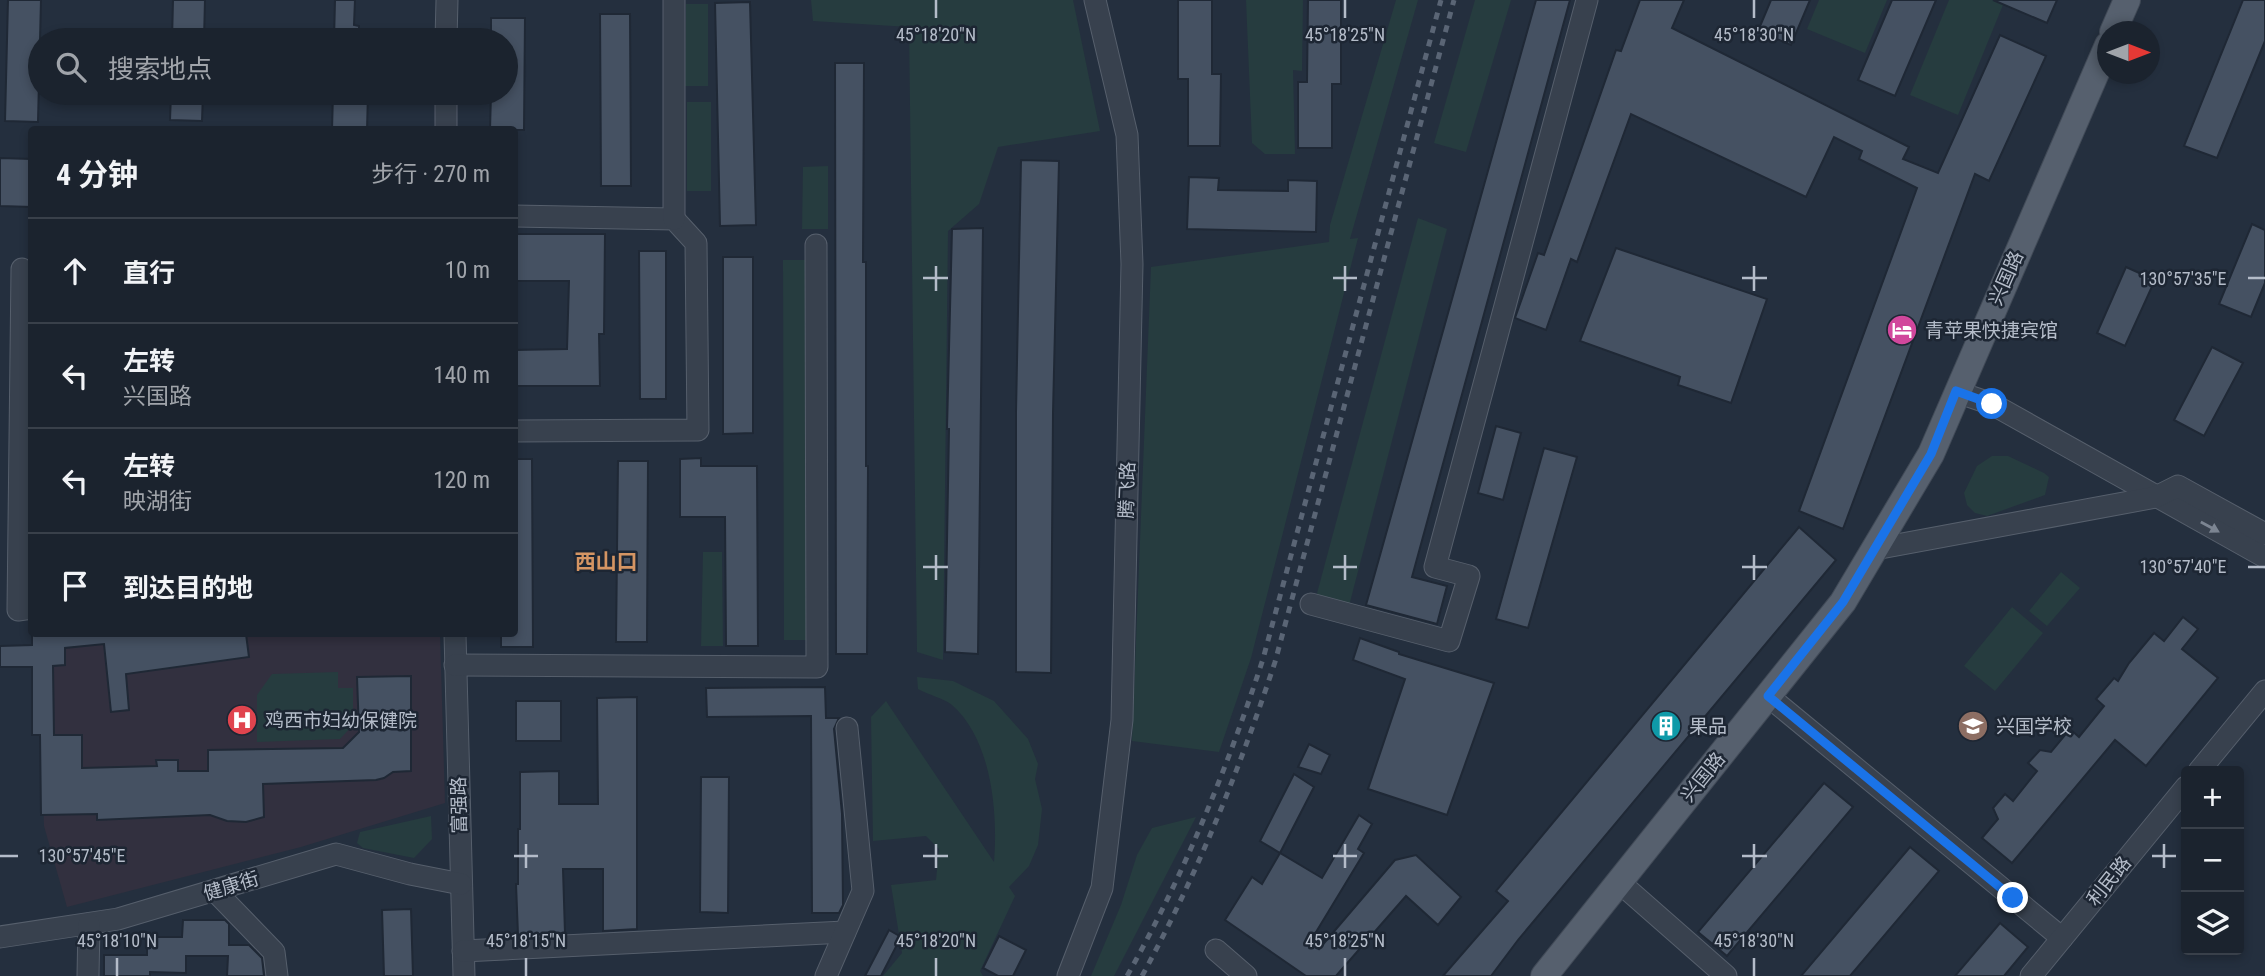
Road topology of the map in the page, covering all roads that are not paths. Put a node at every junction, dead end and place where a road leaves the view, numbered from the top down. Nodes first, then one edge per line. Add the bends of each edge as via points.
1 (447, 0) edge
2 (674, 0) edge
3 (1095, 0) edge
4 (1587, 0) edge
5 (2127, 0) edge
6 (2118, 21) edge
7 (446, 28) edge
8 (2097, 70) edge
9 (446, 105) edge
10 (446, 126) edge
11 (518, 216) edge
12 (674, 219) junction
13 (816, 245) dead end
14 (0, 269) edge
15 (27, 269) edge
16 (1956, 391) junction
17 (518, 431) edge
18 (2156, 497) junction
19 (2265, 534) edge
20 (1875, 549) junction
21 (2265, 557) edge
22 (1311, 604) dead end
23 (28, 609) edge
24 (455, 637) edge
25 (456, 665) junction
26 (2265, 691) edge
27 (1768, 696) junction
28 (847, 728) dead end
29 (2203, 766) edge
30 (2181, 793) edge
31 (1619, 883) junction
32 (461, 884) junction
33 (215, 891) junction
34 (89, 924) junction
35 (845, 932) junction
36 (0, 937) edge
37 (2062, 938) junction
38 (1216, 950) dead end
39 (463, 951) junction
40 (88, 976) edge
41 (278, 976) edge
42 (464, 976) edge
43 (826, 976) edge
44 (1068, 976) edge
45 (1246, 976) edge
46 (1544, 976) edge
47 (1726, 976) edge
48 (2031, 976) edge

1 - 7 street
2 - 12 street
3 - 44 street, 腾飞路 via 1127,135 1132,264 1122,720 1102,888
4 - 22 street via 1435,567 1469,576 1449,641
5 - 6 main road
8 - 16 main road, 兴国路
9 - 10 street
11 - 12 street
12 - 17 street via 696,243 698,430
13 - 25 street via 817,667
14 - 15 street
15 - 23 street via 18,610
16 - 18 street via 1992,404
16 - 20 main road, 兴国路 via 1931,454
18 - 19 street via 2178,486
18 - 20 street
18 -> 21 street
20 - 27 main road, 兴国路 via 1843,602
24 - 25 street, 富强路
25 - 32 street, 富强路
26 - 29 street
27 - 31 main road, 兴国路
27 - 37 street
28 - 35 street via 863,891
30 - 37 street, 利民路
31 - 46 main road, 兴国路
31 - 47 street
32 - 33 street, 健康街 via 336,854
32 - 39 street, 富强路
33 - 34 street, 健康街
33 - 41 street via 274,952
34 - 36 street, 健康街
34 - 40 street
35 - 39 street
35 - 43 street
37 - 48 street, 利民路
38 - 45 street
39 - 42 street, 富强路

